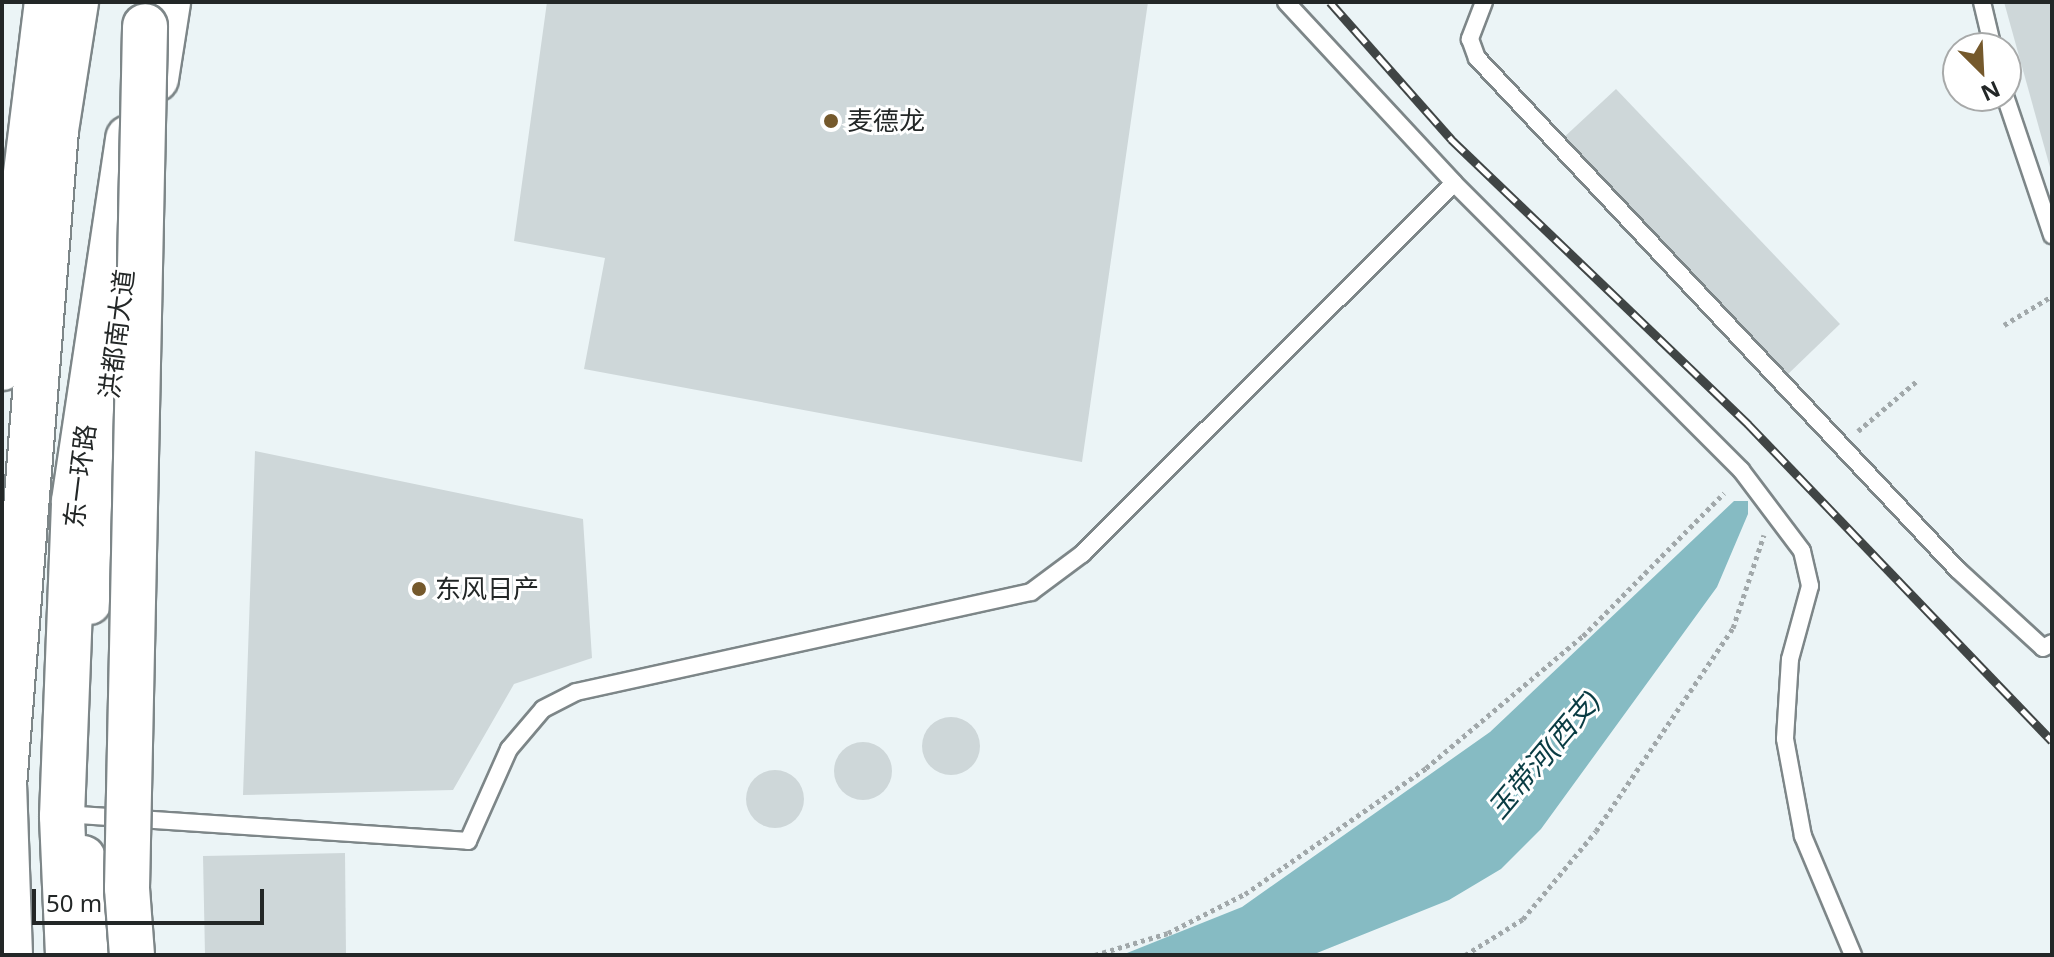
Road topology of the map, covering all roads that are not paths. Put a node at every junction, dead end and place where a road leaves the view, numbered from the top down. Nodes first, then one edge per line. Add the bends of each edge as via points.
1 (47, 2) edge
2 (76, 2) edge
3 (1286, 2) edge
4 (1484, 2) edge
5 (1982, 2) edge
6 (154, 10) edge
7 (1989, 32) edge
8 (2010, 112) edge
9 (56, 130) junction
10 (1454, 183) junction
11 (2052, 235) edge
12 (2, 368) edge
13 (2, 385) edge
14 (2052, 643) edge
15 (79, 815) junction
16 (10, 955) edge
17 (68, 955) edge
18 (92, 955) edge
19 (132, 955) edge
20 (1853, 955) edge

1 - 12 main road
2 - 9 main road, 东一环路
3 - 10 lane
4 - 14 lane via 1470,39 1477,58 1958,570 2043,648
5 - 7 lane
6 - 15 main road, 洪都南大道 via 89,592
6 - 17 main road, 东一环路, bridge via 74,501 62,816
6 - 19 main road, bridge via 127,888
8 - 11 lane
9 - 13 main road
9 - 16 main road, 东一环路 via 4,786
10 - 15 lane via 1082,554 1031,592 576,692 543,709 509,749 468,841
10 - 20 lane via 1741,470 1802,551 1810,586 1790,659 1785,739 1803,836
15 - 18 main road, 洪都南大道

